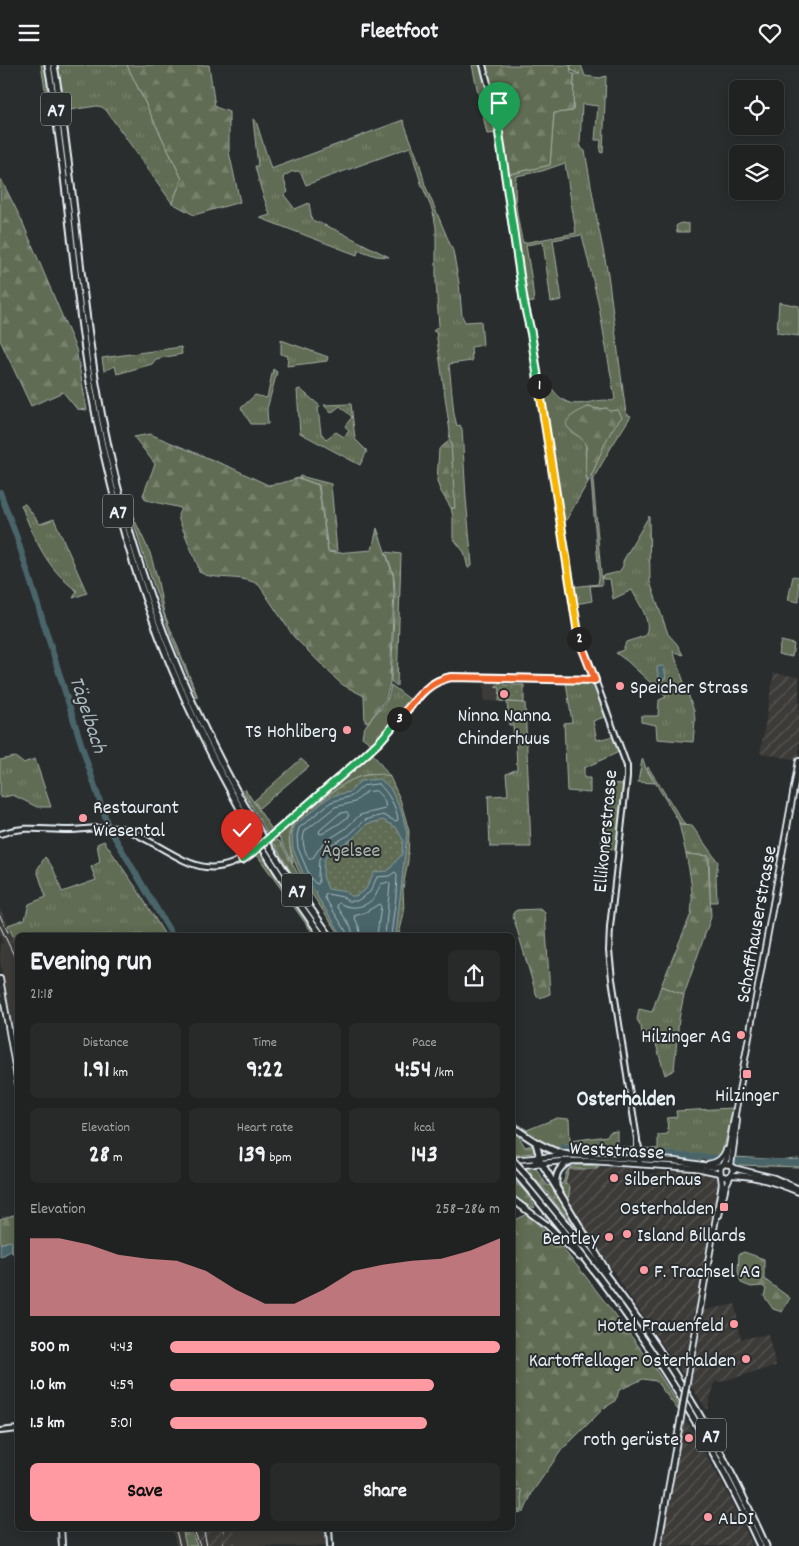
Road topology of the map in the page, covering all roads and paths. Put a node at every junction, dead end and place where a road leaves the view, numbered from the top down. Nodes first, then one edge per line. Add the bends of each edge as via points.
1 (48, 65) edge
2 (54, 65) edge
3 (483, 65) edge
4 (595, 680) junction
5 (799, 761) edge
6 (0, 834) edge
7 (263, 843) junction
8 (320, 933) edge
9 (328, 933) edge
10 (0, 979) edge
11 (2, 1002) edge
12 (15, 1068) edge
13 (740, 1092) junction
14 (735, 1112) junction
15 (515, 1128) edge
16 (536, 1143) junction
17 (568, 1155) junction
18 (538, 1157) junction
19 (640, 1159) junction
20 (515, 1160) edge
21 (571, 1161) junction
22 (515, 1163) edge
23 (541, 1163) junction
24 (534, 1164) junction
25 (723, 1164) junction
26 (703, 1165) junction
27 (732, 1166) junction
28 (515, 1168) edge
29 (515, 1170) edge
30 (721, 1174) junction
31 (731, 1176) junction
32 (556, 1187) junction
33 (799, 1190) edge
34 (515, 1201) edge
35 (712, 1241) junction
36 (597, 1273) junction
37 (620, 1295) junction
38 (15, 1429) edge
39 (0, 1431) edge
40 (61, 1531) edge
41 (328, 1531) edge
42 (62, 1546) edge
43 (330, 1546) edge
44 (658, 1546) edge
45 (760, 1546) edge
46 (766, 1546) edge

1 - 7 highway, A7 via 87,365 120,519 146,601 177,681 216,765
2 - 7 highway, A7 via 68,151 93,364 126,517 181,675
3 - 4 street, Ellikonerstrasse via 499,133 575,622
4 - 6 street via 451,677 434,682 364,756 253,852 223,867 196,865 122,829 30,827
4 - 19 street, Ellikonerstrasse via 628,771 609,951
5 - 13 main road, Schaffhauserstrasse
7 - 8 highway, A7 via 286,885
7 - 9 highway, A7
10 - 11 main road
11 - 12 main road
13 - 14 main road, Schaffhauserstrasse
13 - 27 main road, Schaffhauserstrasse
14 - 25 main road, Schaffhauserstrasse via 727,1158
14 - 26 main road via 723,1156 714,1163
15 - 16 highway
16 - 17 highway
16 - 18 highway, A7
17 - 18 main road, Weststrasse
17 - 19 main road, Weststrasse
18 - 20 main road, Weststrasse
18 - 23 highway, A7
18 - 24 highway
19 - 21 main road, Weststrasse
19 - 26 main road, Weststrasse
19 - 30 main road, Weststrasse
21 - 23 main road, Weststrasse
21 - 32 highway via 558,1171
22 - 37 highway, A7, bridge
23 - 24 main road, Weststrasse
23 - 32 highway, A7
24 - 28 main road, Weststrasse
25 - 26 main road, Weststrasse via 715,1167
25 - 27 main road
25 - 30 main road
27 - 31 main road
27 - 33 main road via 774,1178
29 - 36 highway, A7
30 - 31 main road
30 - 35 main road
31 - 33 main road via 764,1180
31 - 35 main road
32 - 37 highway, A7
34 - 36 highway, A7 via 554,1231
35 - 44 main road, bridge
36 - 45 highway, A7 via 650,1347 690,1412 727,1477
37 - 46 highway, A7 via 696,1409
38 - 39 street
40 - 42 main road
41 - 43 street

